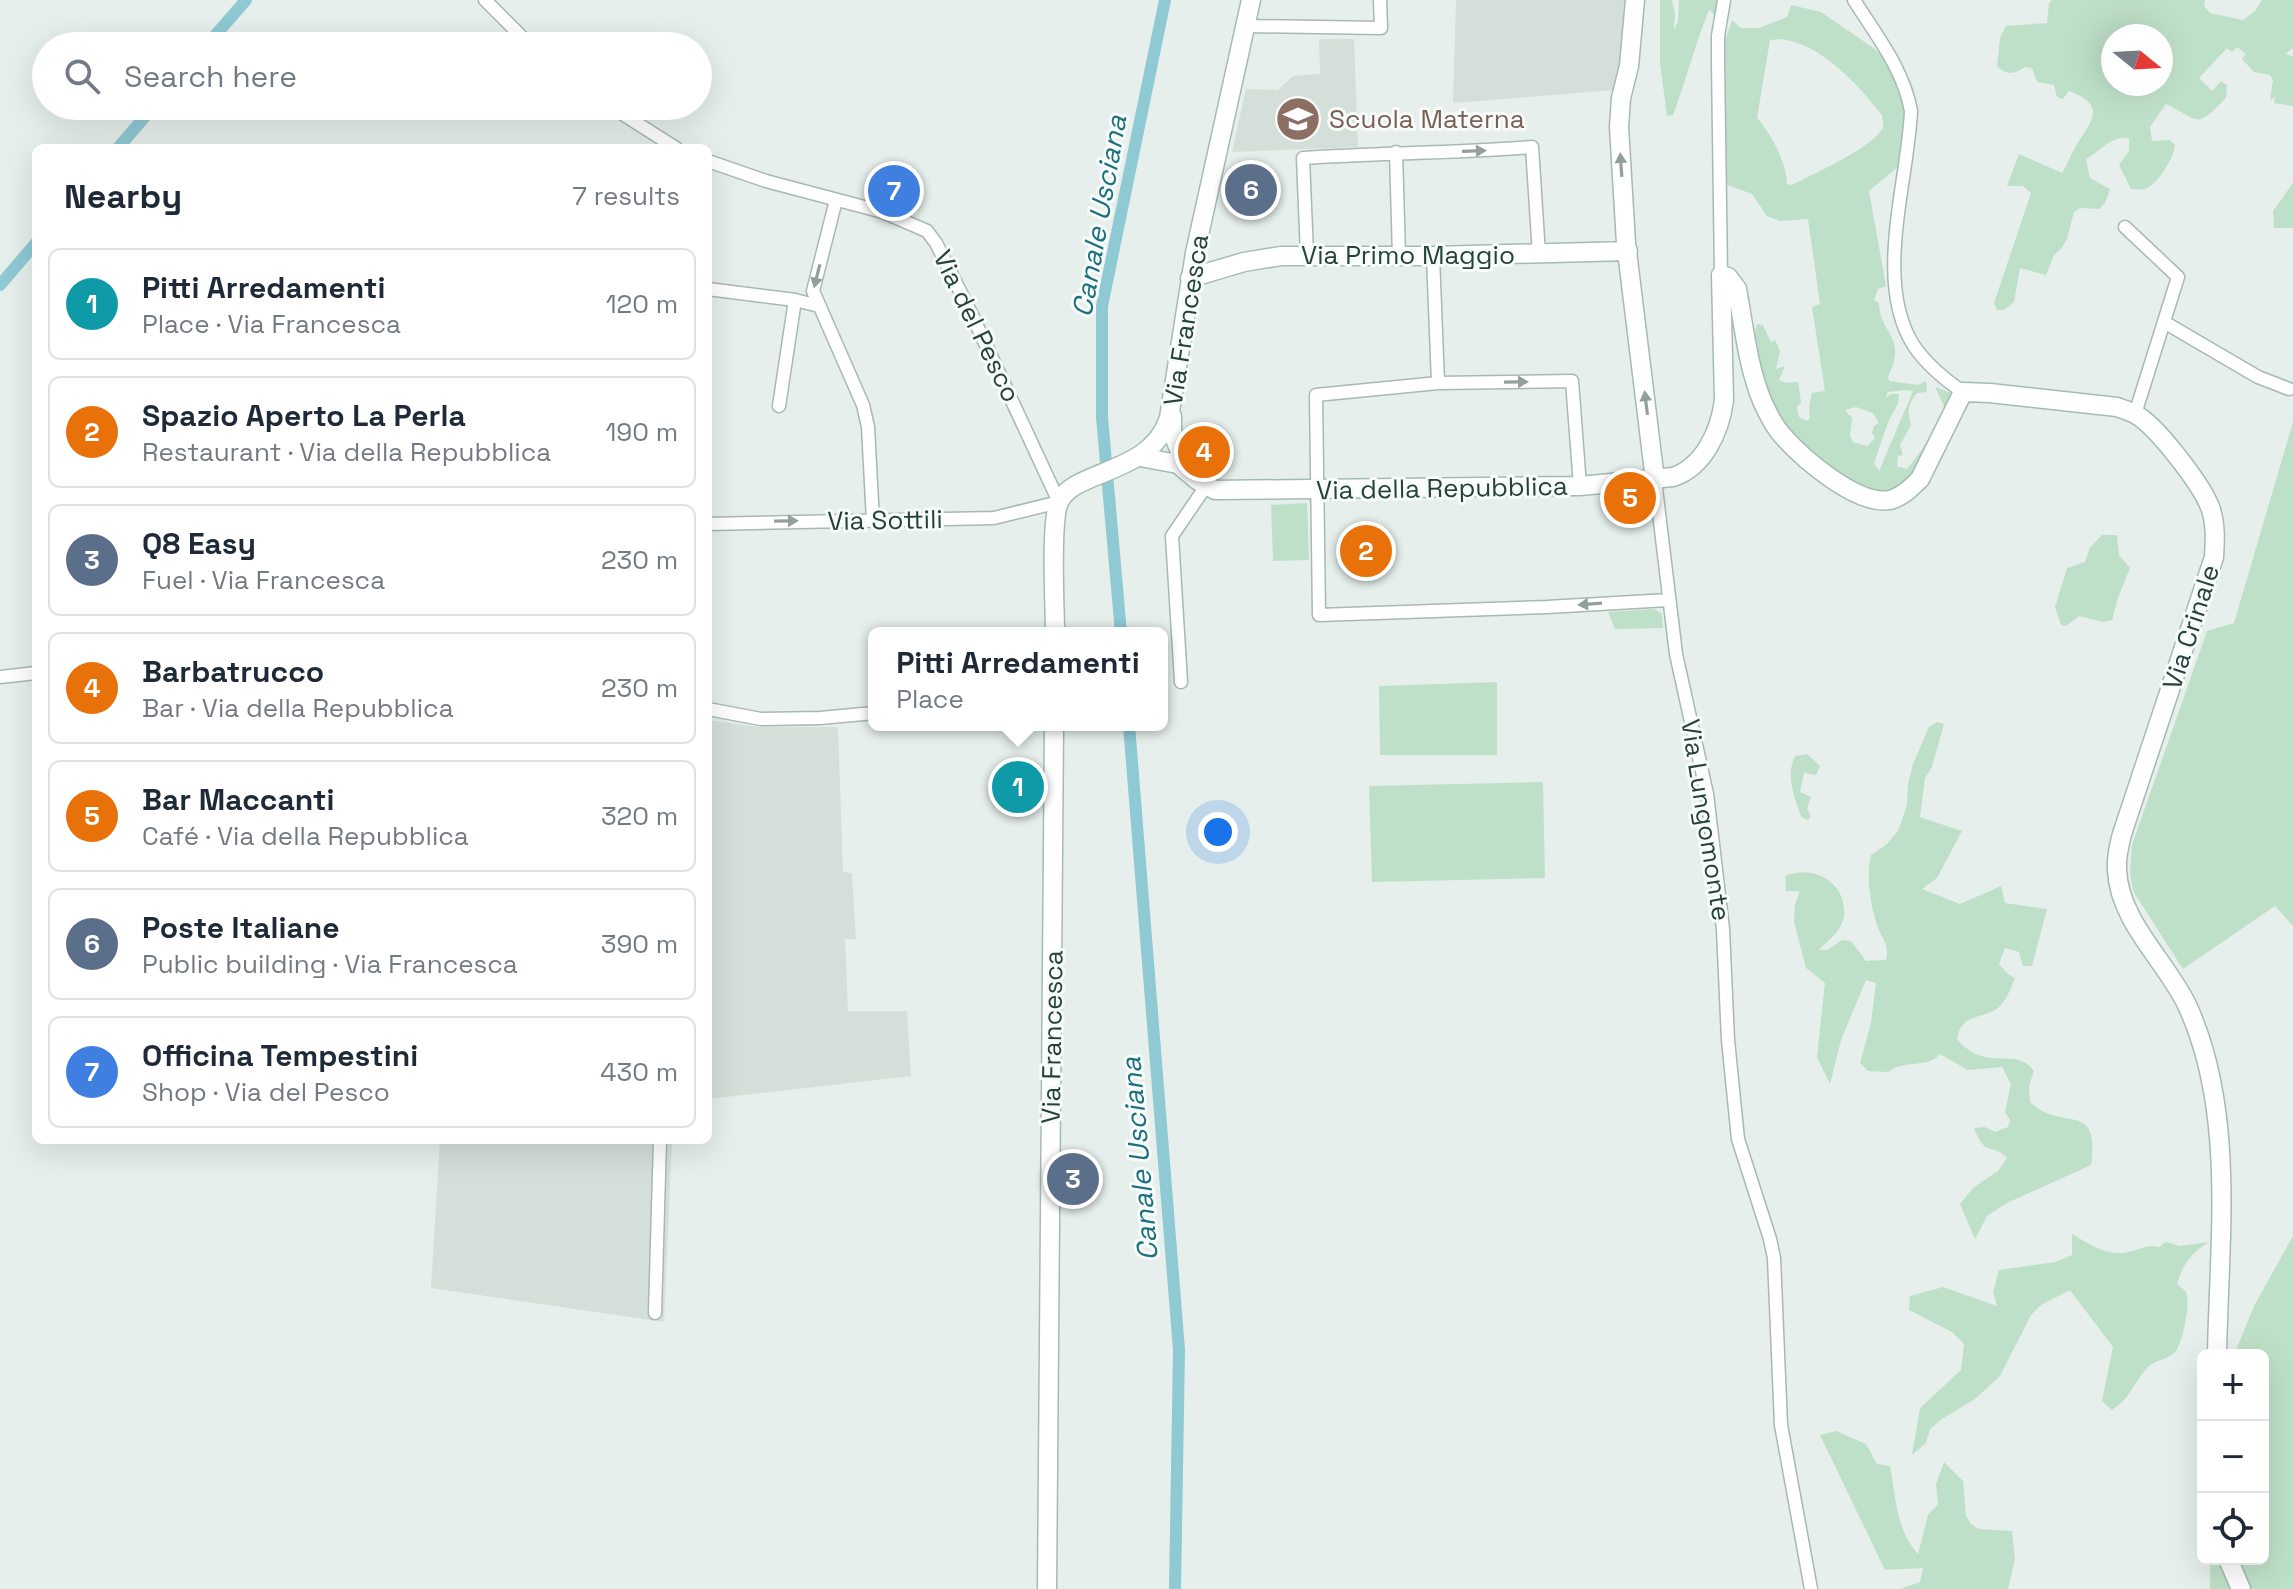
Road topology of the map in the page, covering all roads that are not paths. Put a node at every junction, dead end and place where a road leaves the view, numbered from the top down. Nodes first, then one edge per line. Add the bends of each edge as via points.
1 (485, 0) edge
2 (1251, 0) edge
3 (1380, 0) edge
4 (1635, 0) edge
5 (1724, 0) edge
6 (1732, 0) edge
7 (1854, 0) edge
8 (1245, 26) junction
9 (517, 32) edge
10 (1718, 36) junction
11 (632, 120) edge
12 (670, 144) edge
13 (1396, 152) junction
14 (712, 162) edge
15 (836, 200) junction
16 (2125, 227) dead end
17 (1627, 247) junction
18 (1539, 254) junction
19 (1307, 255) junction
20 (1399, 256) junction
21 (1433, 256) junction
22 (1721, 275) junction
23 (1190, 278) junction
24 (712, 290) edge
25 (795, 300) junction
26 (819, 306) junction
27 (2164, 322) junction
28 (1438, 383) junction
29 (2289, 389) dead end
30 (1963, 392) junction
31 (779, 406) dead end
32 (1172, 408) junction
33 (2135, 414) junction
34 (1157, 441) junction
35 (1140, 457) junction
36 (1182, 463) junction
37 (1655, 480) junction
38 (1206, 486) junction
39 (1580, 486) junction
40 (1318, 489) junction
41 (1066, 495) junction
42 (873, 521) junction
43 (712, 524) edge
44 (1668, 600) junction
45 (1055, 627) edge
46 (32, 673) edge
47 (0, 677) edge
48 (1181, 682) dead end
49 (712, 710) edge
50 (868, 713) edge
51 (1054, 731) edge
52 (660, 1144) edge
53 (655, 1313) dead end
54 (2217, 1349) edge
55 (2231, 1565) edge
56 (1047, 1589) edge
57 (1811, 1589) edge
58 (2241, 1589) edge

1 - 9 street
2 - 8 street, Via Francesca
3 - 8 street via 1381,28
17 -> 4 street, Via Lungomonte via 1619,127
5 - 10 street, Via della Repubblica
6 - 10 street, Via della Repubblica
7 - 30 street via 1901,76 1911,111 1894,269 1898,307 1924,360
8 - 23 street, Via Francesca
10 - 22 street, Via della Repubblica
11 - 12 street
13 -> 18 street via 1532,147
13 - 19 street via 1303,158
13 - 20 street
14 - 15 street, Via del Pesco
15 -> 26 street via 813,291
15 - 41 street, Via del Pesco via 902,218 927,231
16 - 27 street via 2178,277
17 - 18 street, Via Primo Maggio
37 -> 17 street, Via Lungomonte
18 - 21 street, Via Primo Maggio
19 - 20 street, Via Primo Maggio
19 - 23 street, Via Primo Maggio via 1244,262
20 - 21 street, Via Primo Maggio
21 - 28 street
22 - 30 street via 1737,289 1751,365 1770,419 1798,451 1856,493 1892,500 1909,490 1920,479
22 - 37 street, Via della Repubblica via 1721,421 1693,467
23 - 32 street, Via Francesca
24 - 25 street
25 - 26 street
25 - 31 street
26 - 42 street via 863,405
27 - 29 street via 2258,377
27 - 33 street
28 -> 39 street via 1572,381
28 - 40 street via 1316,395
30 - 33 street, Via Crinale via 2117,407
32 - 34 street, Via Francesca
32 - 36 street via 1172,431
33 - 54 street, Via Crinale via 2158,433 2201,489 2215,534 2211,574 2122,834 2116,872 2133,920 2188,1008 2213,1087 2220,1152
34 - 35 street, Via Francesca
34 - 36 street
35 - 36 street
35 - 41 street, Via Francesca
36 - 38 street
37 - 39 street, Via della Repubblica
37 - 44 street, Via Lungomonte
38 - 40 street, Via della Repubblica
38 - 48 street via 1172,536
39 - 40 street, Via della Repubblica
44 -> 40 street via 1319,615
41 - 42 street, Via Sottili via 994,518
41 - 45 street via 1056,522
43 -> 42 street, Via Sottili
44 - 57 street, Via Lungomonte via 1707,794 1723,929 1736,1127 1774,1258 1781,1425
46 - 47 street
49 - 50 street via 761,719
51 - 56 street, Via Francesca
52 - 53 street
55 - 58 street

